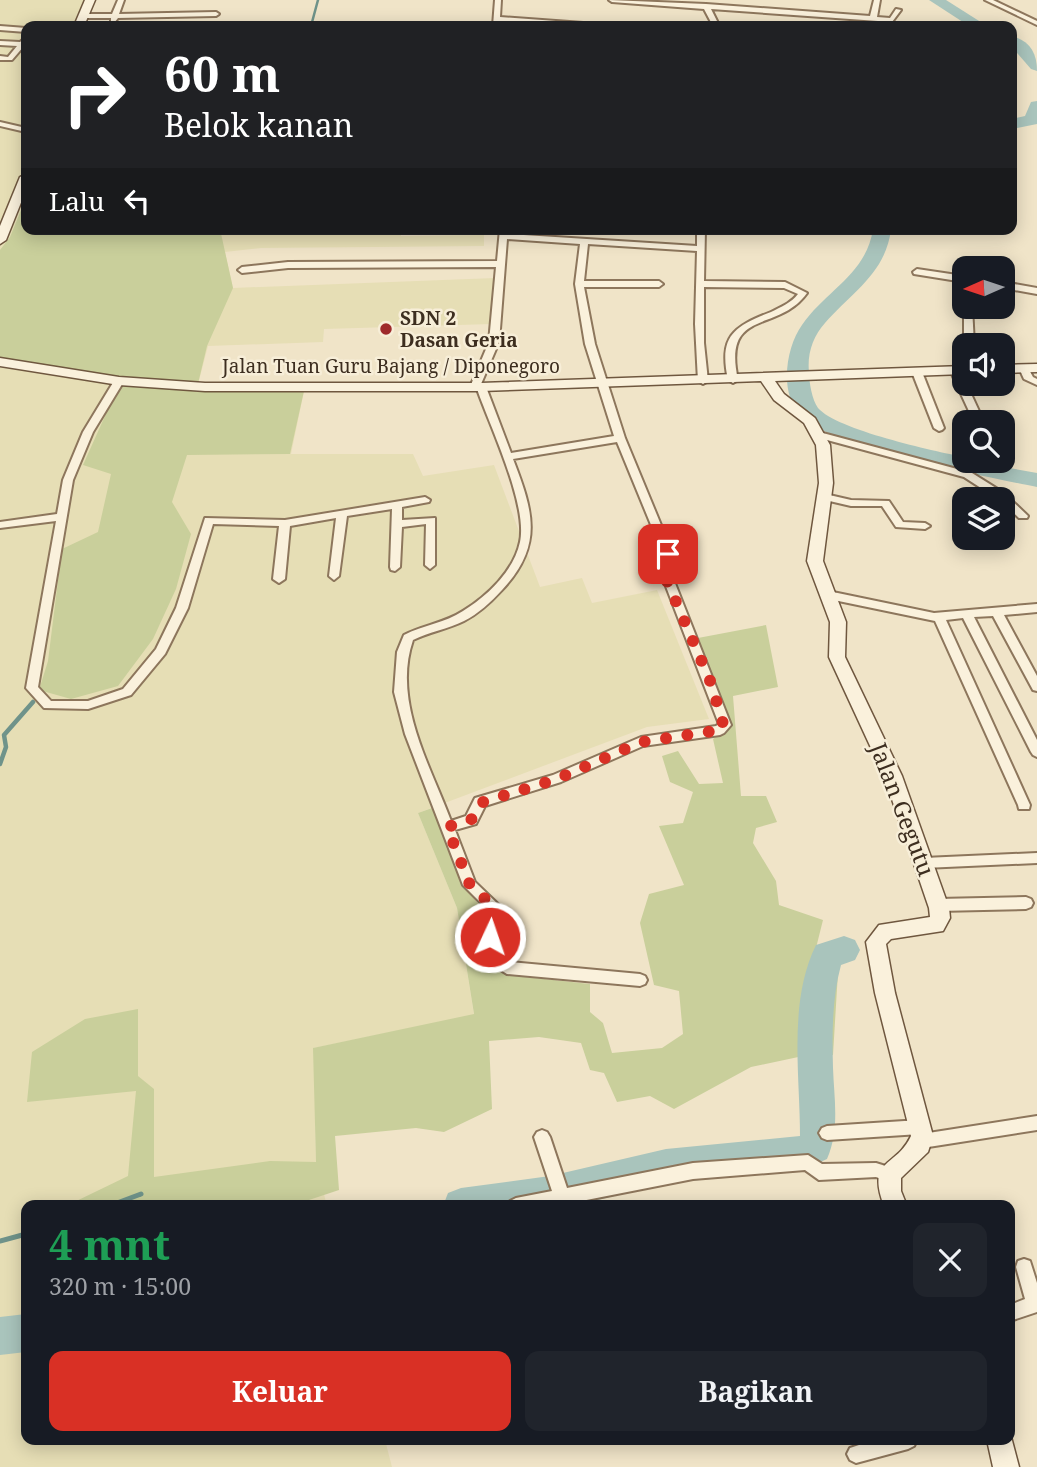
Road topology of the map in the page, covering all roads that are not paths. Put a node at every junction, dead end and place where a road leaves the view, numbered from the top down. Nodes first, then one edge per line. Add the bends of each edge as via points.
1 (90, 0) edge
2 (121, 0) edge
3 (498, 0) edge
4 (612, 0) edge
5 (877, 0) edge
6 (988, 0) edge
7 (706, 6) junction
8 (898, 10) dead end
9 (216, 14) dead end
10 (844, 15) junction
11 (83, 16) junction
12 (115, 16) junction
13 (873, 18) junction
14 (81, 21) edge
15 (113, 21) edge
16 (496, 21) edge
17 (714, 21) edge
18 (844, 21) edge
19 (1037, 23) edge
20 (0, 29) edge
21 (21, 30) edge
22 (21, 42) edge
23 (0, 43) edge
24 (21, 47) edge
25 (0, 58) edge
26 (0, 124) edge
27 (21, 129) edge
28 (21, 189) edge
29 (504, 235) edge
30 (552, 235) edge
31 (701, 235) edge
32 (0, 240) edge
33 (584, 241) junction
34 (701, 250) junction
35 (502, 264) junction
36 (242, 270) dead end
37 (917, 272) dead end
38 (952, 277) edge
39 (579, 284) junction
40 (659, 284) dead end
41 (701, 284) junction
42 (1015, 287) edge
43 (1037, 291) edge
44 (0, 362) edge
45 (1031, 368) edge
46 (952, 370) edge
47 (916, 372) junction
48 (775, 378) junction
49 (733, 380) junction
50 (119, 381) junction
51 (703, 381) junction
52 (1037, 382) edge
53 (605, 384) junction
54 (478, 387) junction
55 (939, 428) dead end
56 (819, 435) junction
57 (620, 438) junction
58 (506, 457) junction
59 (825, 497) junction
60 (425, 500) dead end
61 (397, 505) junction
62 (342, 514) junction
63 (1023, 516) dead end
64 (60, 517) junction
65 (285, 523) junction
66 (396, 524) junction
67 (0, 525) edge
68 (925, 526) dead end
69 (430, 565) dead end
70 (395, 568) dead end
71 (334, 576) dead end
72 (279, 579) dead end
73 (828, 595) junction
74 (1037, 608) edge
75 (997, 612) junction
76 (967, 615) junction
77 (939, 617) junction
78 (1037, 687) edge
79 (1037, 752) edge
80 (1024, 805) dead end
81 (447, 827) junction
82 (1037, 858) edge
83 (924, 863) junction
84 (1027, 903) dead end
85 (938, 905) junction
86 (640, 980) dead end
87 (1037, 1123) edge
88 (827, 1133) dead end
89 (921, 1134) junction
90 (542, 1137) dead end
91 (889, 1174) junction
92 (560, 1190) junction
93 (532, 1200) edge
94 (894, 1200) edge
95 (1024, 1267) dead end
96 (1015, 1311) edge
97 (889, 1445) edge
98 (1001, 1445) edge
99 (856, 1454) dead end
100 (1006, 1467) edge

1 - 11 street
2 - 12 street
3 - 16 street
4 - 7 street
5 - 13 street
6 - 19 street
7 - 10 street
7 - 17 street
8 - 13 street via 894,20
9 - 12 street
10 - 13 street
10 - 18 street
11 - 12 street
11 - 14 street
12 - 15 street
20 - 21 street
22 - 23 street
24 - 25 street via 10,59
26 - 27 street
28 - 32 street
29 - 35 street
30 - 33 street
31 - 34 street
33 - 34 street
33 - 39 street
34 - 41 street
35 - 36 street via 288,265
35 - 54 street via 494,342
37 - 38 street
39 - 40 street
39 - 53 street via 590,344
41 - 49 street via 785,285 803,293 735,337 729,355
41 - 51 street via 698,334
42 - 43 street
44 - 50 street, Jalan Tuan Guru Bajang / Diponegoro
45 - 52 street via 1029,379
46 - 47 street, Jalan Tuan Guru Bajang / Diponegoro
47 - 48 street, Jalan Tuan Guru Bajang / Diponegoro
47 - 55 street
48 - 49 street, Jalan Tuan Guru Bajang / Diponegoro
48 - 56 street via 775,392 810,421
49 - 51 street, Jalan Tuan Guru Bajang / Diponegoro
50 - 54 street, Jalan Tuan Guru Bajang / Diponegoro via 205,387
50 - 64 street via 73,463
51 - 53 street, Jalan Tuan Guru Bajang / Diponegoro
53 - 54 street, Jalan Tuan Guru Bajang / Diponegoro
53 - 57 street
54 - 58 street
56 - 59 street, Jalan Gegutu via 825,457
56 - 63 street via 968,475
57 - 58 street
57 - 81 street via 667,551 664,574 725,725 720,730 641,742 557,779 480,803 471,820
58 - 81 street via 525,515 525,544 519,557 495,592 478,606 453,622 412,636 403,652 400,692 404,710
59 - 68 street via 883,503 900,525
59 - 73 street, Jalan Gegutu via 815,561
60 - 61 street
61 - 62 street
61 - 66 street
62 - 65 street
62 - 71 street
64 - 65 street via 32,688 48,705 88,705 127,692 161,651 172,629 209,520
64 - 67 street
65 - 72 street
66 - 69 street via 432,520
66 - 70 street
73 - 77 street
73 - 83 street, Jalan Gegutu via 838,622 839,666 877,739
74 - 75 street
75 - 76 street
75 - 78 street
76 - 77 street
76 - 79 street
77 - 80 street
81 - 86 street via 470,885 494,907 491,952 498,964
82 - 83 street
83 - 85 street, Jalan Gegutu
84 - 85 street
85 - 89 street, Jalan Gegutu via 936,925 886,931 876,942
87 - 89 street
88 - 89 street
89 - 91 street
90 - 92 street
91 - 92 street via 876,1170 819,1172 808,1162 693,1171
91 - 94 street
92 - 93 street
95 - 96 street via 1035,1304
97 - 99 street
98 - 100 street

